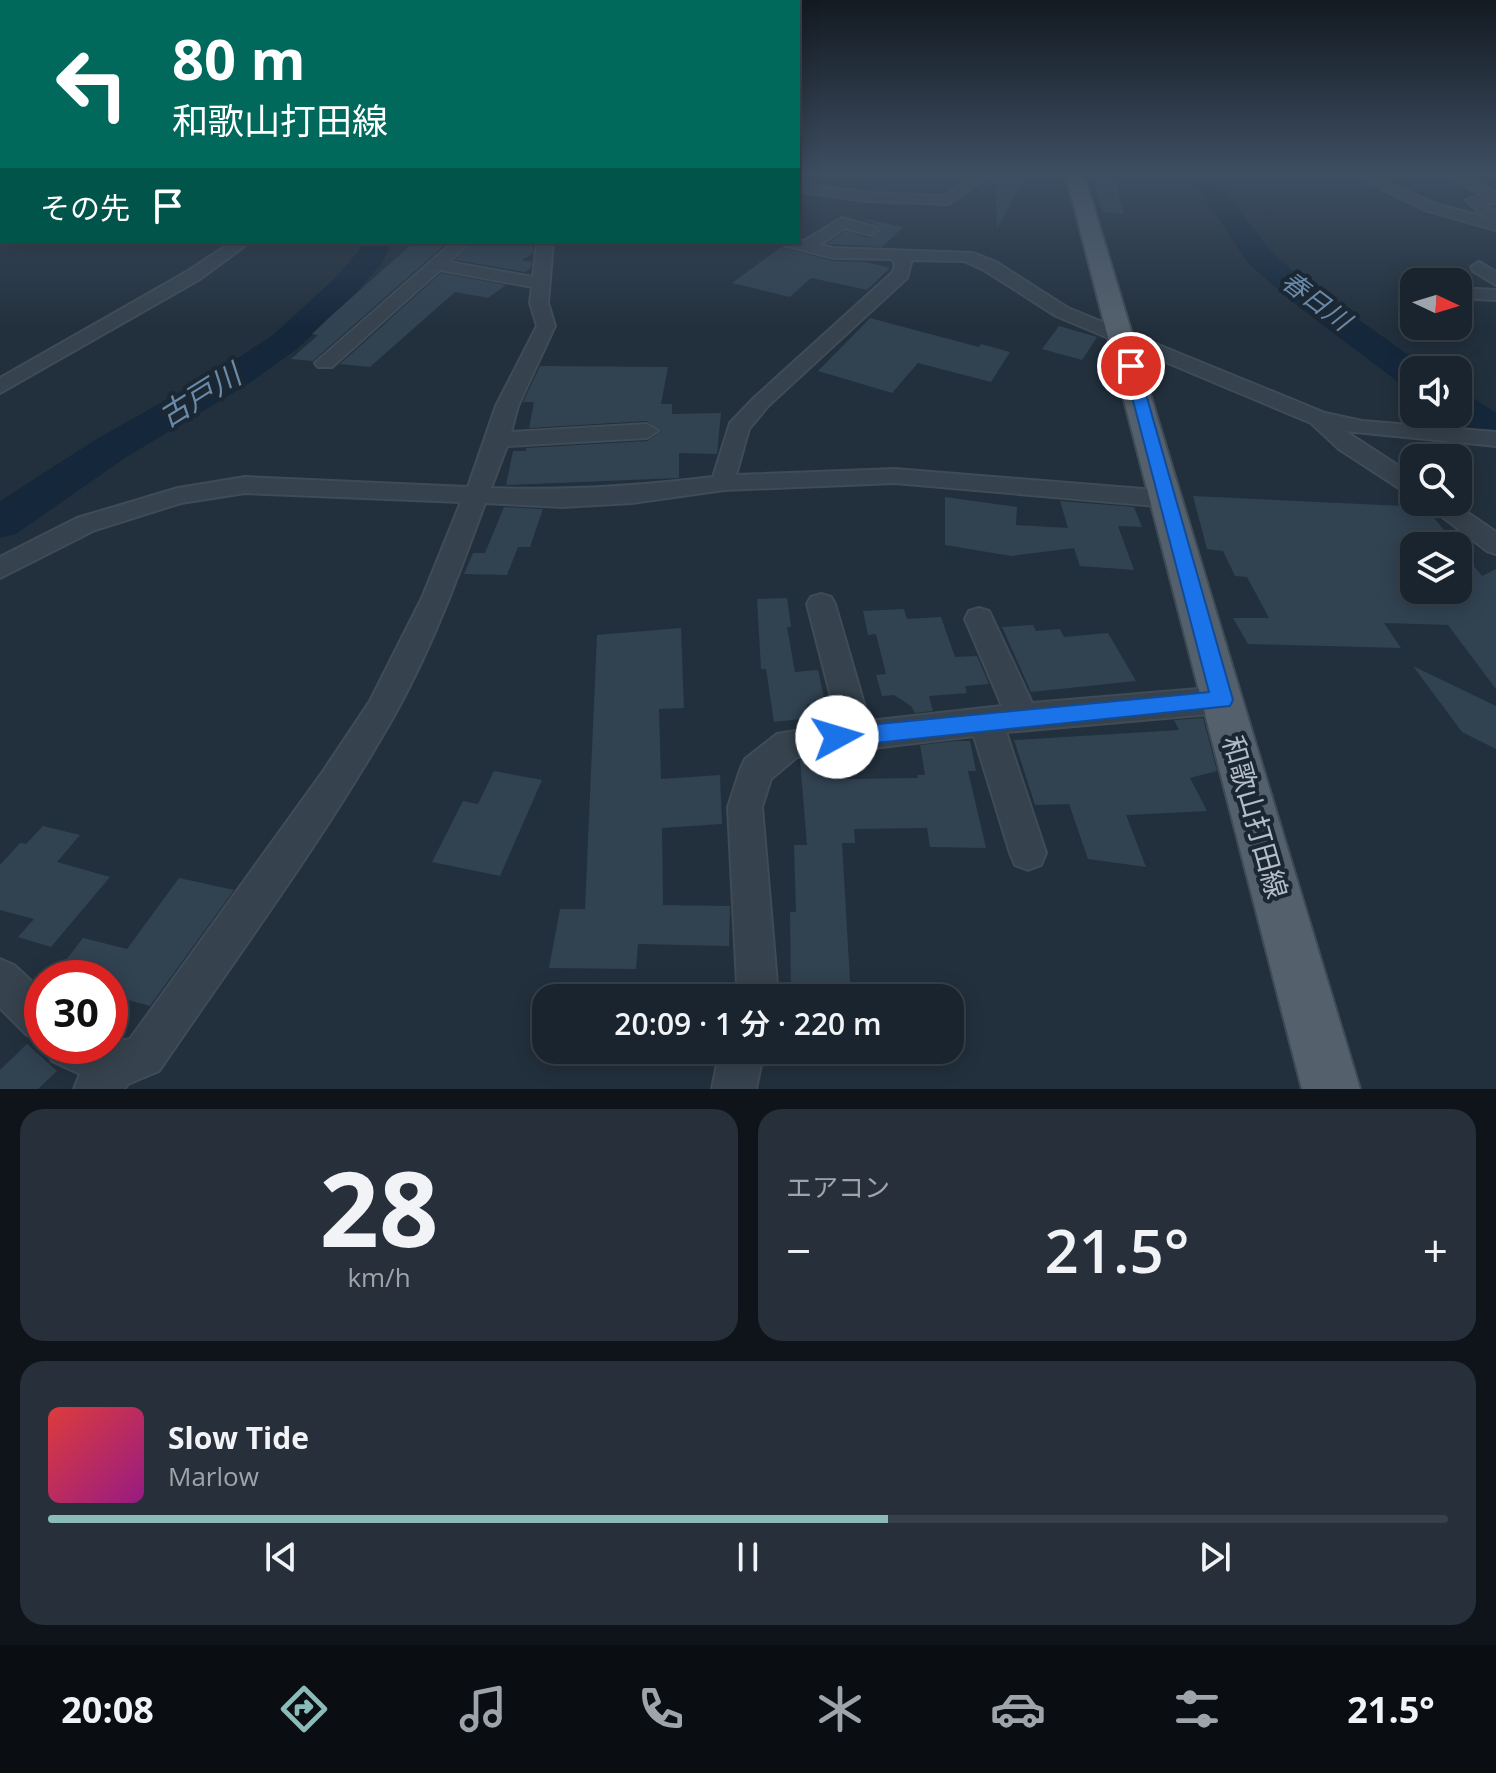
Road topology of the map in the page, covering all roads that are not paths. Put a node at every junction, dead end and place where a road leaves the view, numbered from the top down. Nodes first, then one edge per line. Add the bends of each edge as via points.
1 (838, 226) edge
2 (853, 226) edge
3 (1090, 226) edge
4 (870, 230) dead end
5 (239, 244) edge
6 (460, 244) edge
7 (544, 244) edge
8 (796, 244) edge
9 (806, 247) junction
10 (898, 257) junction
11 (438, 265) junction
12 (1479, 267) dead end
13 (1496, 280) edge
14 (539, 283) junction
15 (1472, 294) edge
16 (1496, 295) edge
17 (1472, 297) edge
18 (1496, 310) edge
19 (1124, 340) junction
20 (325, 363) dead end
21 (0, 387) edge
22 (1318, 418) junction
23 (647, 431) dead end
24 (1496, 439) edge
25 (498, 440) junction
26 (1400, 478) edge
27 (724, 483) junction
28 (477, 497) junction
29 (1168, 499) junction
30 (1455, 516) edge
31 (1496, 545) edge
32 (0, 569) edge
33 (821, 604) dead end
34 (979, 619) dead end
35 (1222, 700) junction
36 (1023, 717) junction
37 (986, 722) junction
38 (857, 735) junction
39 (1028, 853) dead end
40 (0, 979) edge
41 (757, 984) edge
42 (24, 1002) edge
43 (88, 1064) edge
44 (739, 1064) edge
45 (104, 1078) edge
46 (734, 1089) edge
47 (1331, 1089) edge

1 - 9 street
2 - 4 street
3 - 19 main road, 和歌山打田線
5 - 21 street
6 - 11 street
7 - 14 street
8 - 9 street
9 - 10 street
10 - 19 street via 967,256 1062,312
10 - 27 street via 901,274 738,428
11 - 14 street
11 - 20 street
12 - 13 street
14 - 25 street via 546,326 507,406
15 - 16 street
17 - 18 street
19 - 22 street
19 - 29 main road, 和歌山打田線
22 - 24 street via 1362,428
22 - 26 street
23 - 25 street
25 - 28 street
27 - 28 street via 604,497
27 - 29 street via 895,476
28 - 32 street via 231,487 178,496 86,524
28 - 45 street via 436,598 381,710 334,784 144,1056
29 - 35 main road, 和歌山打田線
30 - 31 street
33 - 38 street
34 - 36 street
35 - 36 street
35 - 47 main road, 和歌山打田線
36 - 37 street
37 - 38 street
37 - 39 street
38 - 41 street via 789,744 757,770 745,807
40 - 42 street
43 - 45 street
44 - 46 street

